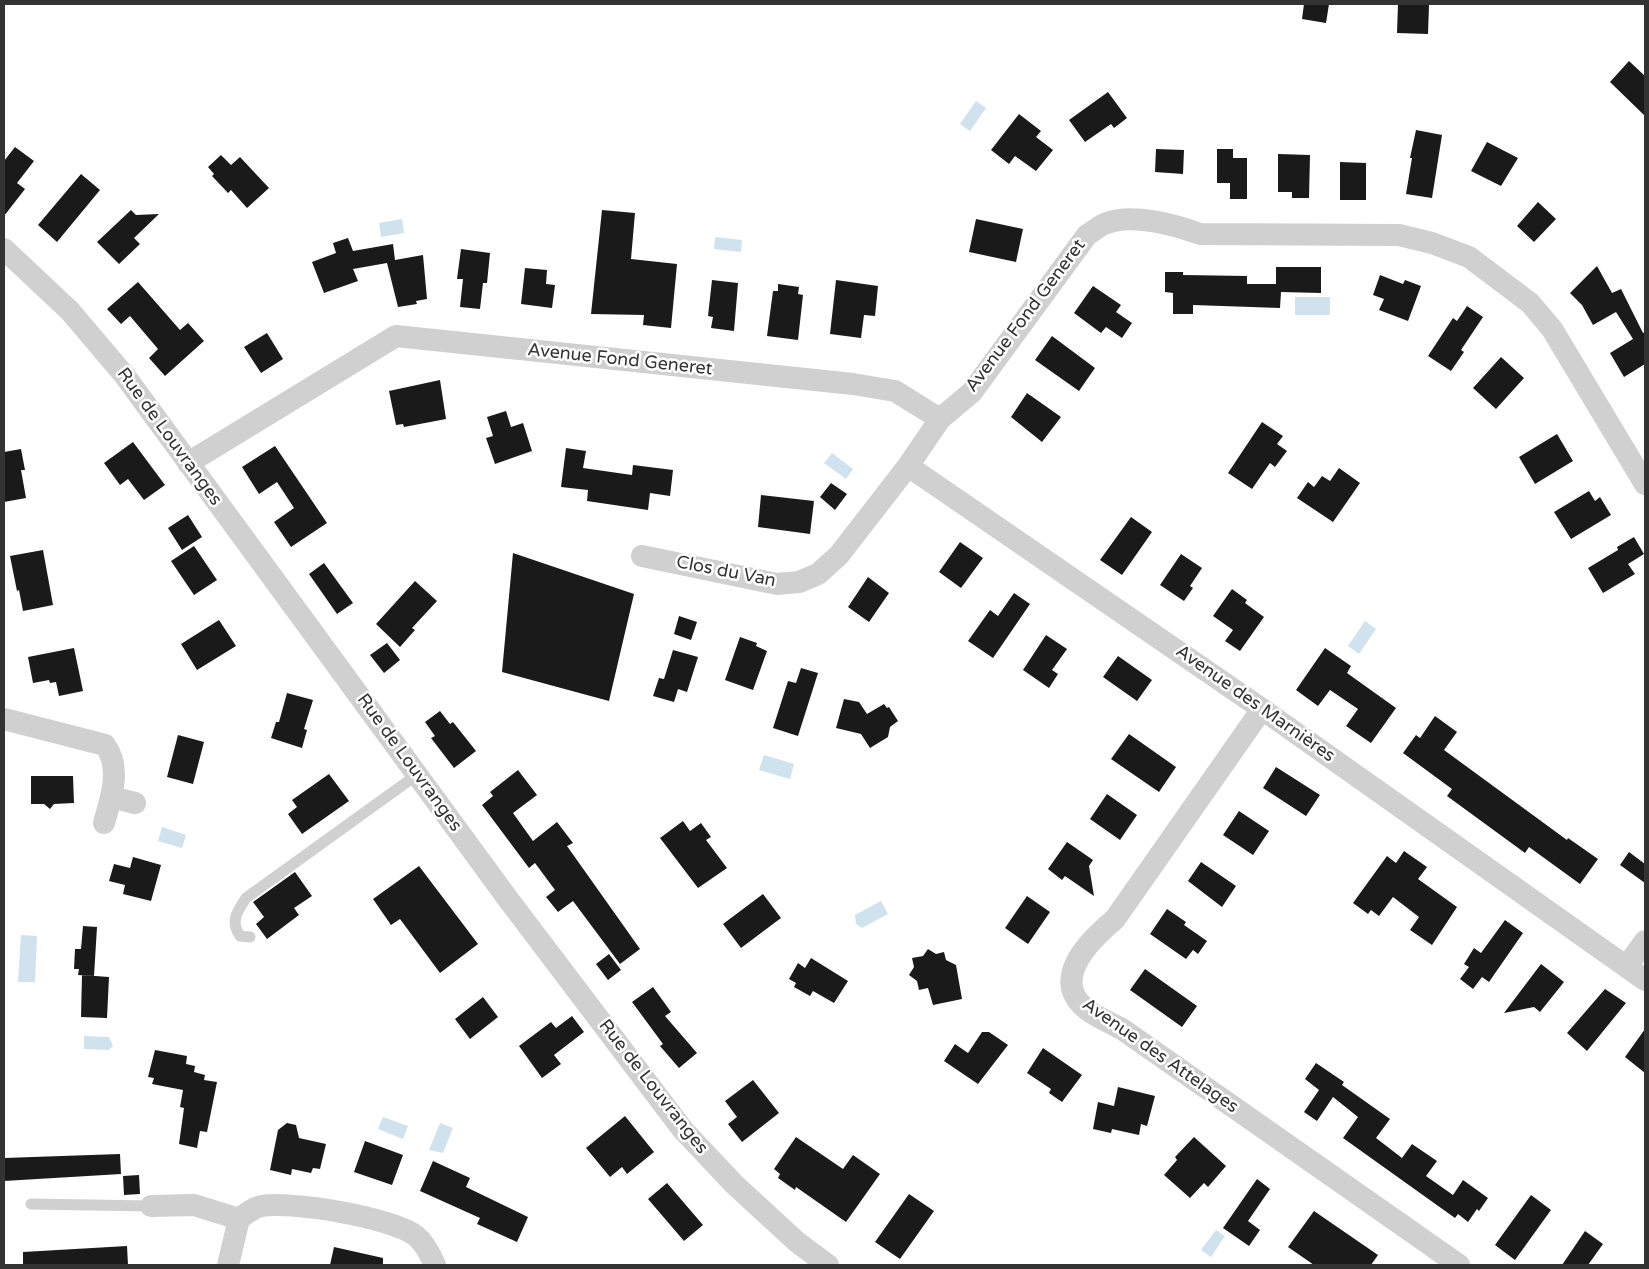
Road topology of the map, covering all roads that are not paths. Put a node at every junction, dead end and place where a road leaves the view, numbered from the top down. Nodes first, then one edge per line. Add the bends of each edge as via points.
1 (4, 249) edge
2 (940, 419) junction
3 (188, 463) junction
4 (908, 466) junction
5 (1645, 484) edge
6 (642, 556) dead end
7 (1262, 709) junction
8 (4, 719) edge
9 (418, 774) junction
10 (111, 797) junction
11 (135, 803) dead end
12 (104, 823) dead end
13 (250, 937) dead end
14 (1645, 941) edge
15 (1627, 966) junction
16 (1645, 980) edge
17 (31, 1204) dead end
18 (151, 1206) joint
19 (238, 1219) junction
20 (228, 1265) edge
21 (435, 1265) edge
22 (828, 1265) edge
23 (1459, 1265) edge

1 - 3 street, Rue de Louvranges via 70,311 125,376
2 - 3 street, Avenue Fond Generet via 895,391 878,388 396,336
2 - 4 street
2 - 5 street, Avenue Fond Generet via 972,392 1087,235 1108,222 1141,220 1175,225 1200,234 1398,235 1470,257 1530,303 1552,329
3 - 9 street, Rue de Louvranges
4 - 6 street, Clos du Van via 839,555 818,574 799,582 778,584
4 - 7 street, Avenue des Marnières
7 - 15 street, Avenue des Marnières
7 - 23 street, Avenue des Attelages via 1115,919 1089,944 1074,967 1072,985 1075,997 1092,1013 1130,1034
8 - 10 street via 105,745 112,754 115,767
9 - 13 lane via 246,898 234,920 234,927 240,936
9 - 22 street, Rue de Louvranges via 683,1130 735,1185 797,1242
10 - 11 street
10 - 12 street
14 - 15 street
15 - 16 street, Avenue des Marnières
17 - 18 lane
18 - 19 street via 194,1205
19 - 20 street
19 - 21 street via 258,1207 282,1204 370,1219 416,1236

